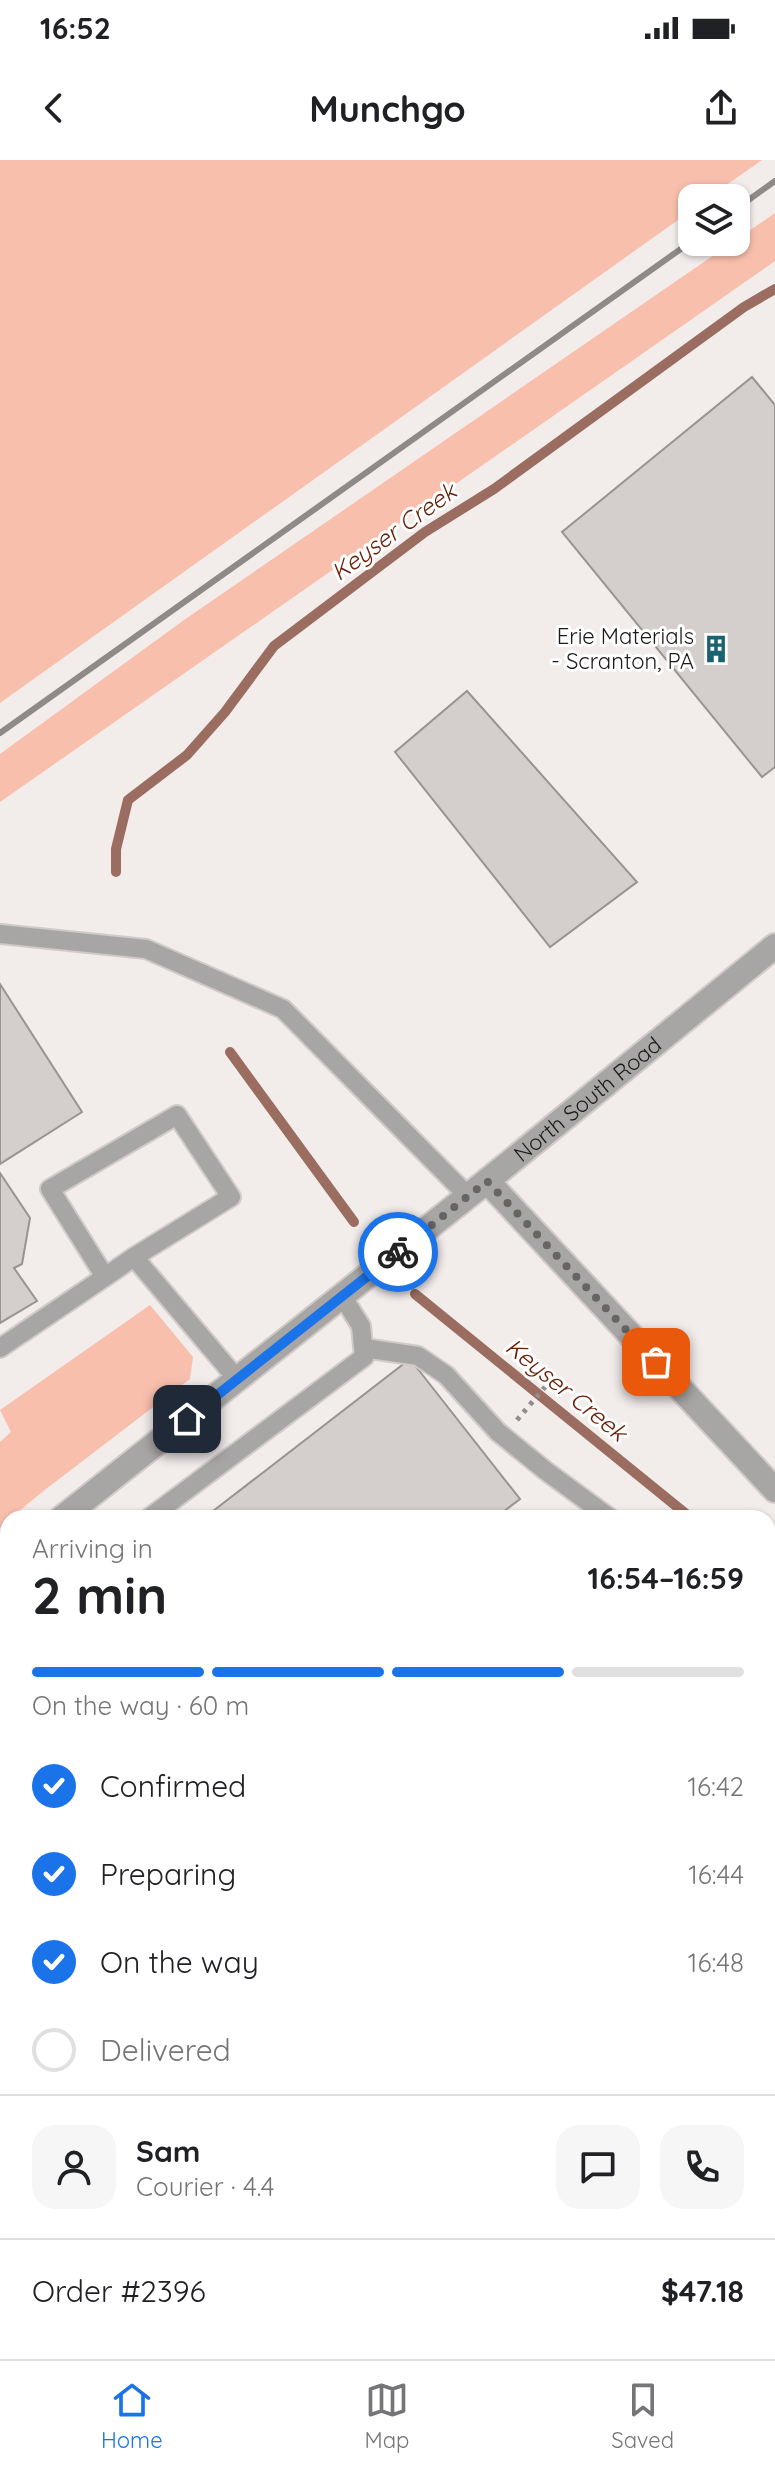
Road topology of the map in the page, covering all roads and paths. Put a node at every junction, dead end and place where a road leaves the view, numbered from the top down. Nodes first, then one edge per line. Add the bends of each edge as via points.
1 (0, 934) edge
2 (775, 946) edge
3 (478, 1189) junction
4 (134, 1257) junction
5 (105, 1277) junction
6 (342, 1296) junction
7 (0, 1348) edge
8 (364, 1348) junction
9 (237, 1379) junction
10 (545, 1387) dead end
11 (521, 1415) dead end
12 (775, 1490) edge
13 (72, 1510) edge
14 (160, 1510) edge
15 (599, 1510) edge

1 - 3 lane via 146,949 283,1009
2 - 3 street, North South Road
3 - 6 street, North South Road
3 - 12 street
4 - 5 lane
4 - 5 lane via 231,1197 177,1115 50,1189
4 - 9 lane
5 - 7 lane
6 - 8 lane via 361,1326
6 - 9 street, North South Road
8 - 14 lane via 364,1357
8 - 15 lane via 418,1356 446,1375 498,1432
9 - 13 street, North South Road
10 - 11 path

